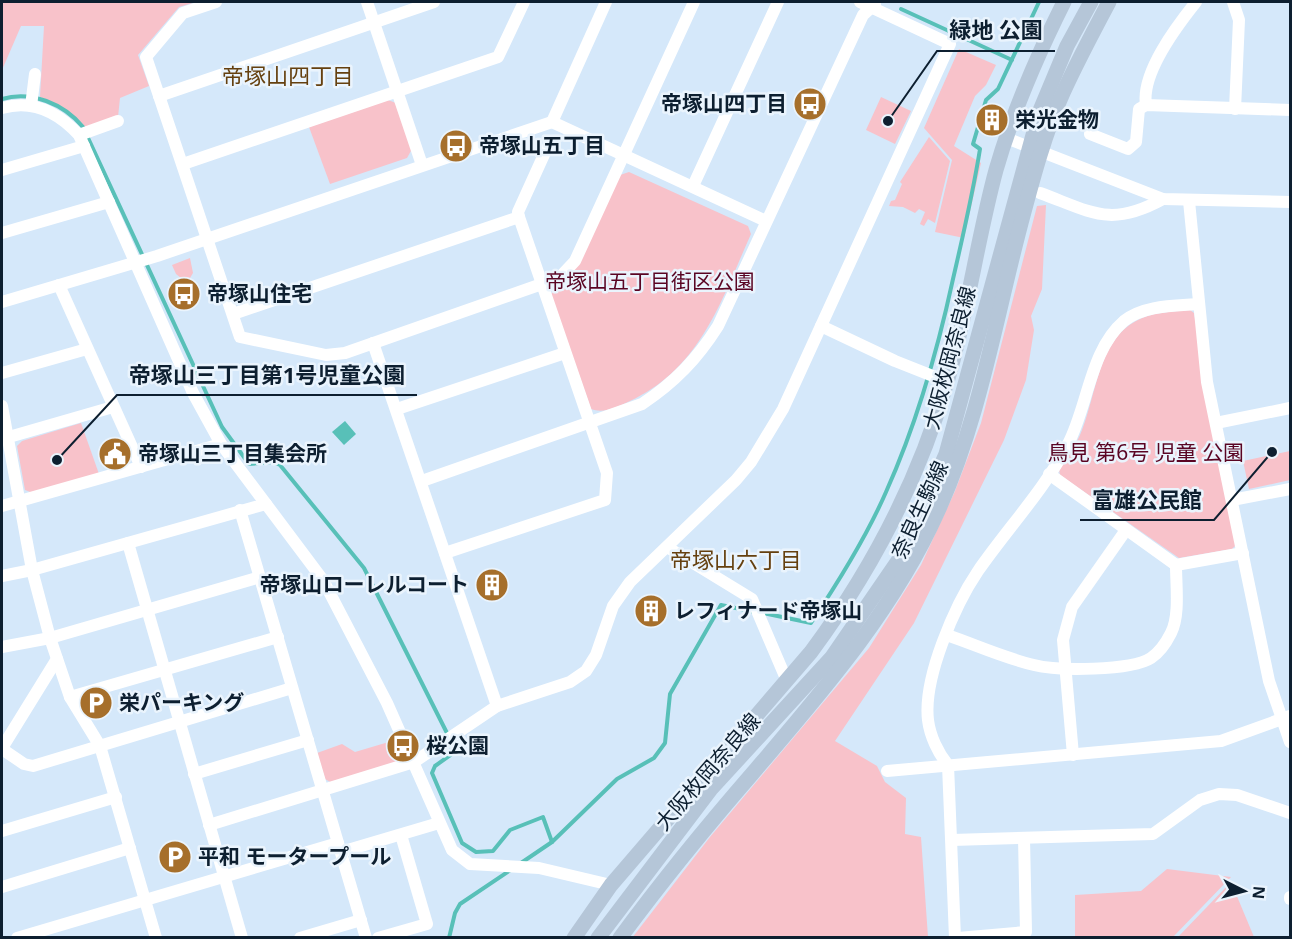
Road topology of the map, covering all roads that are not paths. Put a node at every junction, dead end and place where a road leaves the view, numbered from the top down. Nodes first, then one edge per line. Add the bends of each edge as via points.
1 (216, 2) edge
2 (367, 2) edge
3 (434, 2) edge
4 (524, 2) edge
5 (606, 2) edge
6 (694, 2) edge
7 (778, 2) edge
8 (1064, 2) edge
9 (1091, 2) edge
10 (1109, 2) edge
11 (1196, 2) edge
12 (1233, 2) edge
13 (870, 3) edge
14 (374, 22) junction
15 (35, 74) dead end
16 (397, 90) junction
17 (159, 96) junction
18 (1146, 105) junction
19 (31, 106) junction
20 (2, 108) edge
21 (1234, 109) junction
22 (1290, 110) edge
23 (118, 122) dead end
24 (552, 122) junction
25 (1090, 134) dead end
26 (1006, 138) junction
27 (81, 141) junction
28 (547, 148) dead end
29 (1035, 150) junction
30 (623, 155) junction
31 (183, 164) junction
32 (422, 165) junction
33 (2, 170) edge
34 (693, 186) junction
35 (1040, 193) dead end
36 (1163, 199) junction
37 (1189, 201) junction
38 (109, 202) junction
39 (1290, 202) edge
40 (519, 217) junction
41 (766, 221) junction
42 (2, 233) edge
43 (207, 239) junction
44 (137, 263) junction
45 (543, 284) junction
46 (59, 285) junction
47 (2, 302) edge
48 (1199, 304) junction
49 (233, 314) junction
50 (821, 326) junction
51 (373, 343) junction
52 (87, 349) junction
53 (565, 353) junction
54 (2, 373) edge
55 (948, 381) junction
56 (2, 406) edge
57 (113, 407) junction
58 (1290, 408) edge
59 (397, 409) junction
60 (1216, 423) junction
61 (590, 424) junction
62 (4, 439) edge
63 (221, 444) junction
64 (141, 467) junction
65 (1049, 474) junction
66 (422, 481) junction
67 (1290, 489) edge
68 (1232, 500) junction
69 (20, 502) junction
70 (266, 504) junction
71 (2, 506) edge
72 (240, 510) junction
73 (1126, 530) junction
74 (128, 543) junction
75 (667, 547) junction
76 (445, 553) junction
77 (1243, 553) junction
78 (1176, 565) junction
79 (32, 570) junction
80 (2, 576) edge
81 (260, 577) junction
82 (147, 610) junction
83 (947, 635) junction
84 (278, 637) junction
85 (50, 638) junction
86 (2, 647) edge
87 (57, 659) junction
88 (1065, 668) junction
89 (164, 670) junction
90 (787, 681) junction
91 (292, 688) junction
92 (70, 698) junction
93 (497, 706) junction
94 (1286, 717) edge
95 (179, 722) junction
96 (308, 740) junction
97 (1290, 742) edge
98 (100, 746) junction
99 (2, 748) edge
100 (1073, 755) junction
101 (414, 762) junction
102 (948, 765) junction
103 (887, 771) dead end
104 (194, 774) junction
105 (323, 792) junction
106 (116, 797) junction
107 (1290, 813) edge
108 (439, 823) junction
109 (209, 825) junction
110 (2, 831) edge
111 (401, 836) junction
112 (1024, 838) junction
113 (952, 840) junction
114 (130, 848) junction
115 (339, 848) junction
116 (225, 877) junction
117 (612, 885) junction
118 (2, 887) edge
119 (145, 901) junction
120 (361, 920) junction
121 (17, 938) edge
122 (156, 938) edge
123 (242, 938) edge
124 (300, 938) edge
125 (366, 938) edge
126 (378, 938) edge
127 (574, 938) edge
128 (598, 938) edge
129 (620, 938) edge
130 (956, 938) edge

1 - 17 street via 183,13 146,57
2 - 14 street
3 - 14 street
4 - 16 street via 498,57
5 - 24 street
6 - 30 street
7 - 34 street
8 - 26 main road, 大阪枚岡奈良線 via 1036,59
9 - 29 main road, 奈良生駒線 via 1067,46
10 - 29 main road, 奈良生駒線
11 - 18 street via 1148,75
12 - 21 street via 1239,20
13 - 41 street
13 - 50 street via 950,44
14 - 16 street
14 - 17 street
15 - 19 street
16 - 31 street
16 - 32 street
17 - 31 street
18 - 21 street
18 - 25 street via 1139,109 1136,142 1128,148
19 - 20 street
19 - 27 street via 65,119
21 - 22 street
23 - 27 street
24 - 30 street
24 - 32 street
26 - 36 street
26 - 55 main road, 大阪枚岡奈良線
27 - 33 street
27 - 38 street
28 - 40 street
29 - 128 main road, 奈良生駒線 via 946,454 900,558 832,657 711,789
29 - 129 main road, 奈良生駒線 via 977,403 939,510 915,559 830,684 679,860
30 - 34 street
30 - 45 street via 575,261 559,278
31 - 43 street
32 - 43 street
34 - 41 street
35 - 36 street via 1115,217 1140,211
36 - 37 street
37 - 39 street
37 - 48 street
38 - 42 street
38 - 44 street
40 - 45 street
40 - 49 street
41 - 61 street via 718,326 699,357 669,386 642,404
43 - 44 street
43 - 49 street
44 - 46 street
44 - 63 street via 193,393
45 - 51 street
45 - 53 street
46 - 47 street
46 - 52 street
48 - 60 street via 1207,382
48 - 65 street via 1143,311 1126,320 1110,336 1079,422
49 - 51 street via 240,337 326,355
50 - 55 street
50 - 75 street via 783,409 751,462
51 - 59 street
52 - 54 street
52 - 57 street
53 - 59 street
53 - 61 street
55 - 90 main road, 大阪枚岡奈良線 via 913,476 885,537 834,621
56 - 62 street
57 - 62 street
57 - 64 street
58 - 60 street
59 - 66 street
60 - 68 street
61 - 66 street
61 - 76 street via 607,473 605,500
62 - 69 street
63 - 64 street
63 - 70 street
64 - 69 street
65 - 73 street
65 - 83 street via 977,572
66 - 76 street
67 - 68 street
68 - 77 street
69 - 71 street
69 - 79 street
70 - 72 street
70 - 101 street via 323,580
72 - 74 street
72 - 81 street
73 - 78 street
73 - 88 street via 1072,607 1063,640
74 - 79 street
74 - 82 street
75 - 90 street via 752,599
75 - 93 street via 630,582 613,606 596,655 586,671 570,682
76 - 93 street
77 - 78 street
77 - 94 street via 1269,681
78 - 88 street via 1175,615 1163,647 1149,659 1126,666
79 - 80 street
79 - 85 street
81 - 82 street
81 - 84 street
82 - 85 street
82 - 89 street
83 - 88 street via 1035,666
83 - 102 street via 932,676 928,720 939,754
84 - 89 street
84 - 91 street
85 - 86 street
85 - 87 street
87 - 92 street
87 - 99 street
88 - 100 street
89 - 92 street
89 - 95 street
90 - 117 main road, 大阪枚岡奈良線
91 - 95 street
91 - 96 street
92 - 98 street
93 - 101 street
94 - 97 street
94 - 100 street via 1221,741
95 - 98 street
95 - 104 street
96 - 104 street
96 - 105 street
98 - 99 street via 33,766
98 - 106 street
100 - 102 street
101 - 105 street
101 - 108 street
102 - 103 street
102 - 113 street
104 - 109 street
105 - 109 street
105 - 115 street
106 - 110 street
106 - 114 street
107 - 112 street via 1237,795 1219,794 1200,800 1153,834
108 - 111 street
108 - 117 street via 452,850 470,864 530,867
109 - 116 street
111 - 115 street
111 - 126 street via 427,924
112 - 113 street
112 - 130 street via 1026,932
113 - 130 street
114 - 118 street
114 - 119 street
115 - 116 street
115 - 120 street
116 - 119 street
116 - 123 street
117 - 127 main road, 大阪枚岡奈良線
119 - 121 street
119 - 122 street
120 - 124 street
120 - 125 street

